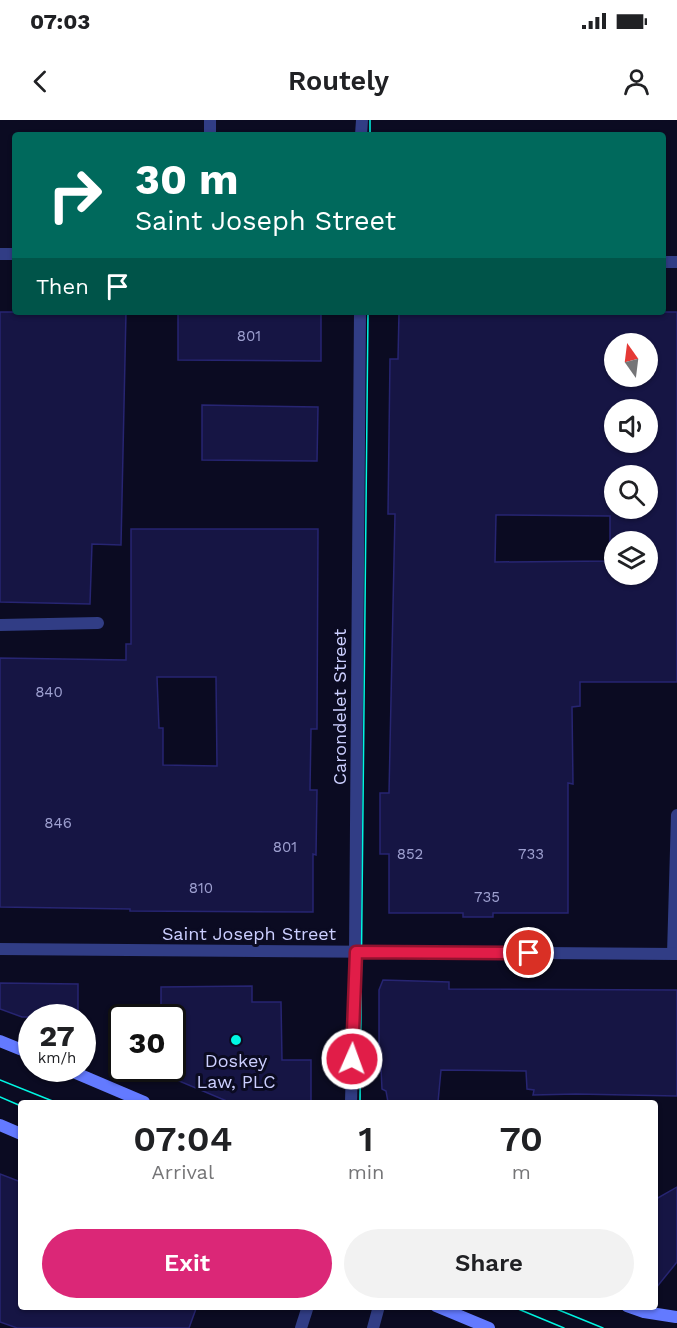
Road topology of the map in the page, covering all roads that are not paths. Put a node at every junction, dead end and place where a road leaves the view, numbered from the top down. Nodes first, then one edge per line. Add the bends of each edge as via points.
1 (360, 315) edge
2 (98, 624) dead end
3 (0, 625) edge
4 (677, 815) edge
5 (0, 949) edge
6 (356, 952) junction
7 (675, 954) edge
8 (0, 1041) edge
9 (18, 1048) edge
10 (96, 1082) edge
11 (139, 1100) edge
12 (351, 1100) edge
13 (0, 1125) edge
14 (18, 1133) edge
15 (307, 1310) edge
16 (378, 1310) edge
17 (446, 1310) edge
18 (638, 1310) edge
19 (677, 1317) edge
20 (301, 1328) edge
21 (373, 1328) edge
22 (489, 1328) edge
23 (669, 1328) edge

1 - 6 street, Carondelet Street
2 - 3 street
4 - 7 street
5 - 6 street, Saint Joseph Street
6 - 7 street, Saint Joseph Street
6 - 12 street, Carondelet Street
8 - 9 main road
10 - 11 main road
13 - 14 main road
15 - 20 street
16 - 21 street
17 - 22 main road
18 - 19 main road
19 - 23 main road

